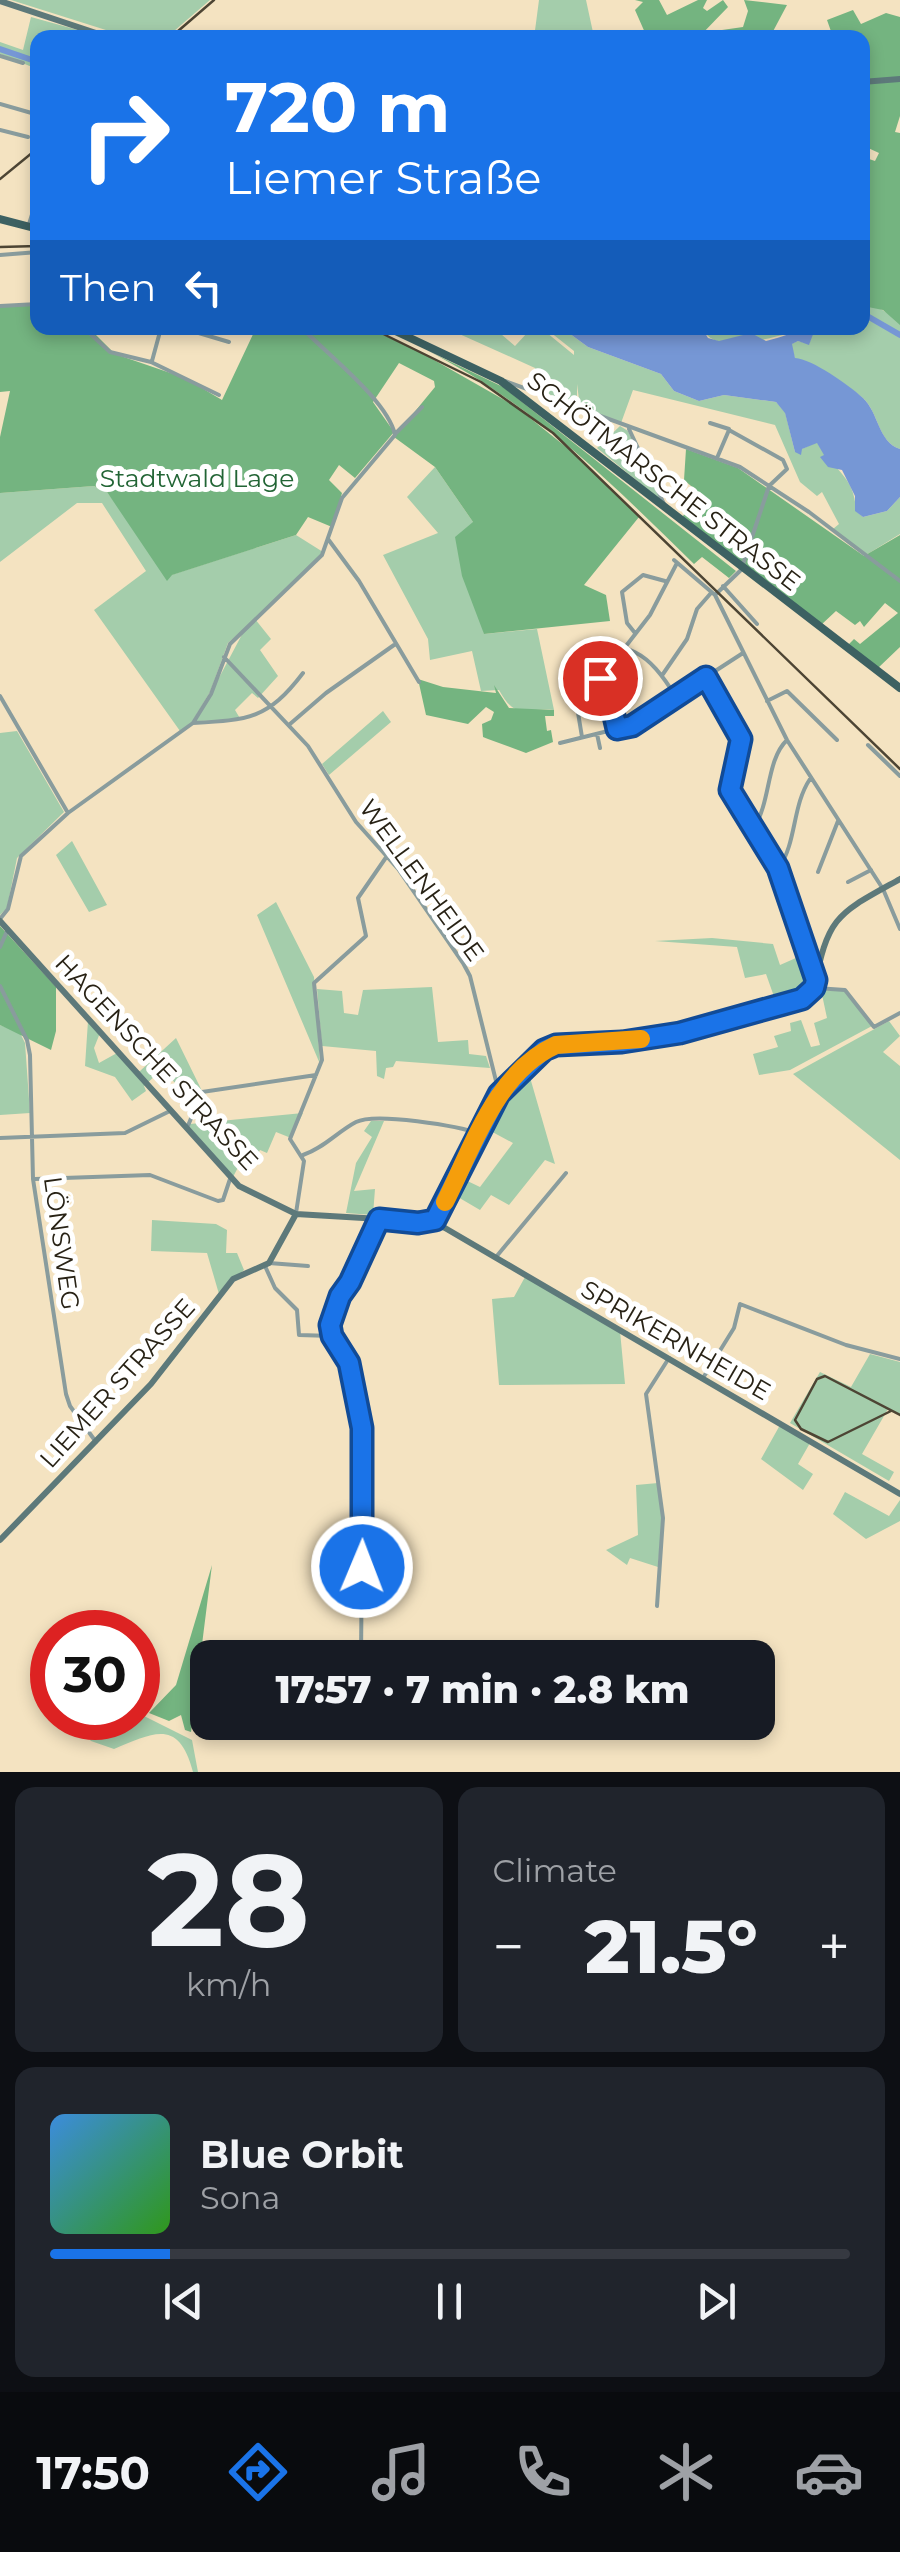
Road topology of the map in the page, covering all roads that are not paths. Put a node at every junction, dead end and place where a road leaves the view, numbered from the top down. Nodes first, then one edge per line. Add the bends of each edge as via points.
1 (0, 0) edge
2 (88, 30) edge
3 (0, 56) edge
4 (23, 64) dead end
5 (900, 79) edge
6 (870, 81) edge
7 (0, 104) edge
8 (30, 113) edge
9 (0, 130) edge
10 (28, 137) dead end
11 (0, 219) edge
12 (30, 227) edge
13 (30, 253) edge
14 (0, 255) edge
15 (30, 304) edge
16 (0, 306) edge
17 (92, 335) edge
18 (160, 335) edge
19 (205, 335) edge
20 (309, 335) edge
21 (404, 335) edge
22 (228, 342) dead end
23 (151, 362) junction
24 (501, 381) junction
25 (220, 395) dead end
26 (422, 407) dead end
27 (710, 423) dead end
28 (629, 429) junction
29 (730, 430) junction
30 (396, 434) junction
31 (717, 458) junction
32 (769, 486) junction
33 (665, 507) junction
34 (328, 539) junction
35 (742, 566) junction
36 (665, 581) junction
37 (900, 581) edge
38 (723, 586) junction
39 (713, 594) junction
40 (757, 624) dead end
41 (636, 634) junction
42 (395, 644) junction
43 (626, 646) junction
44 (743, 652) junction
45 (224, 657) junction
46 (900, 671) edge
47 (303, 673) dead end
48 (662, 674) junction
49 (573, 677) junction
50 (706, 677) junction
51 (890, 681) junction
52 (419, 682) dead end
53 (900, 688) edge
54 (0, 696) edge
55 (676, 697) junction
56 (767, 701) junction
57 (272, 709) junction
58 (193, 724) junction
59 (290, 724) junction
60 (617, 729) junction
61 (597, 734) junction
62 (582, 737) junction
63 (787, 740) junction
64 (837, 740) dead end
65 (560, 743) dead end
66 (868, 745) dead end
67 (600, 748) dead end
68 (900, 776) edge
69 (810, 779) junction
70 (68, 813) junction
71 (838, 821) junction
72 (754, 828) junction
73 (387, 856) junction
74 (778, 868) junction
75 (870, 870) junction
76 (818, 872) dead end
77 (900, 879) edge
78 (848, 882) dead end
79 (883, 888) junction
80 (0, 920) edge
81 (8, 929) junction
82 (900, 929) edge
83 (0, 948) edge
84 (815, 984) junction
85 (0, 986) edge
86 (900, 1013) edge
87 (316, 1074) junction
88 (499, 1094) junction
89 (170, 1111) junction
90 (186, 1129) junction
91 (480, 1134) junction
92 (33, 1137) junction
93 (0, 1138) edge
94 (303, 1155) junction
95 (566, 1173) dead end
96 (34, 1179) junction
97 (230, 1179) junction
98 (296, 1214) junction
99 (379, 1219) junction
100 (431, 1222) junction
101 (496, 1257) junction
102 (267, 1265) junction
103 (308, 1266) dead end
104 (332, 1336) junction
105 (669, 1358) junction
106 (900, 1360) edge
107 (703, 1378) junction
108 (97, 1443) junction
109 (900, 1494) edge
110 (0, 1540) edge
111 (657, 1606) dead end
112 (362, 1640) edge

1 - 2 main road
3 - 4 street
5 - 6 main road
7 - 8 street
9 - 10 street
11 - 12 main road
13 - 14 street
15 - 16 street
17 - 23 street via 110,352
18 - 23 street
19 - 22 street
20 - 30 street via 374,400
21 - 24 main road, SCHÖTMARSCHE STRASSE
23 - 25 street
24 - 28 street
24 - 33 main road, SCHÖTMARSCHE STRASSE
26 - 30 street
27 - 29 street
28 - 31 street
28 - 33 street
29 - 31 street
29 - 32 street via 787,464
30 - 34 street via 342,498
31 - 32 street
32 - 35 street
32 - 37 street
33 - 35 main road, SCHÖTMARSCHE STRASSE
34 - 42 street
34 - 45 street via 322,555
35 - 38 street
35 - 51 main road, SCHÖTMARSCHE STRASSE
36 - 39 street via 675,561
36 - 41 street
36 - 41 street via 643,576 622,592 626,623
38 - 39 street
38 - 40 street
39 - 44 street
39 - 48 street
41 - 43 street
42 - 52 street
42 - 59 street
43 - 48 street
43 - 49 street via 572,650
44 - 50 street
44 - 56 street
45 - 57 street, WELLENHEIDE
45 - 58 street
46 - 51 street
47 - 57 street
48 - 55 street
49 - 60 street via 600,678
49 - 62 street
50 - 55 street
50 - 72 street via 741,739 730,790
51 - 53 main road, SCHÖTMARSCHE STRASSE
54 - 70 street
55 - 60 street
56 - 63 street
56 - 64 street via 786,692
57 - 58 street via 241,721
57 - 59 street, WELLENHEIDE
58 - 70 street
59 - 73 street, WELLENHEIDE
60 - 61 street
61 - 62 street
61 - 67 street
62 - 65 street
63 - 69 street
63 - 72 street
66 - 68 street
69 - 71 street
69 - 74 street via 792,844
70 - 80 street via 21,856
71 - 75 street
71 - 76 street
72 - 74 street
73 - 87 street via 358,898 366,936 314,983 322,1060
73 - 88 street, WELLENHEIDE via 470,976
74 - 84 street
75 - 78 street
75 - 79 street
77 - 79 main road
79 - 82 street
79 - 84 main road via 836,919
80 - 81 main road, HAGENSCHE STRASSE
81 - 83 street
81 - 89 main road, HAGENSCHE STRASSE
84 - 86 street via 845,990 874,1027
84 - 88 main road via 802,999 680,1033 556,1045
85 - 92 street, LÖNSWEG via 29,1048
87 - 90 street via 202,1092
87 - 94 street via 290,1139
88 - 91 main road
89 - 90 main road, HAGENSCHE STRASSE
89 - 92 street via 125,1133
90 - 97 main road, HAGENSCHE STRASSE
91 - 94 street via 456,1125 361,1120
91 - 100 main road
92 - 93 street
92 - 96 street, LÖNSWEG
94 - 98 street
95 - 101 street
96 - 97 street via 150,1176 220,1202
96 - 108 street, LÖNSWEG via 66,1394
97 - 98 main road, HAGENSCHE STRASSE
98 - 99 main road
98 - 102 main road
99 - 100 main road
99 - 104 street via 336,1306
100 - 101 main road, SPRIKERNHEIDE
101 - 105 main road, SPRIKERNHEIDE
102 - 103 street
102 - 104 street via 275,1288 297,1310 299,1335
102 - 108 main road, LIEMER STRASSE via 233,1279
104 - 112 street via 348,1359 363,1436
105 - 107 main road, SPRIKERNHEIDE
105 - 111 street via 646,1394 662,1518
106 - 107 street via 740,1304 734,1328
107 - 109 main road, SPRIKERNHEIDE
108 - 110 main road, LIEMER STRASSE

